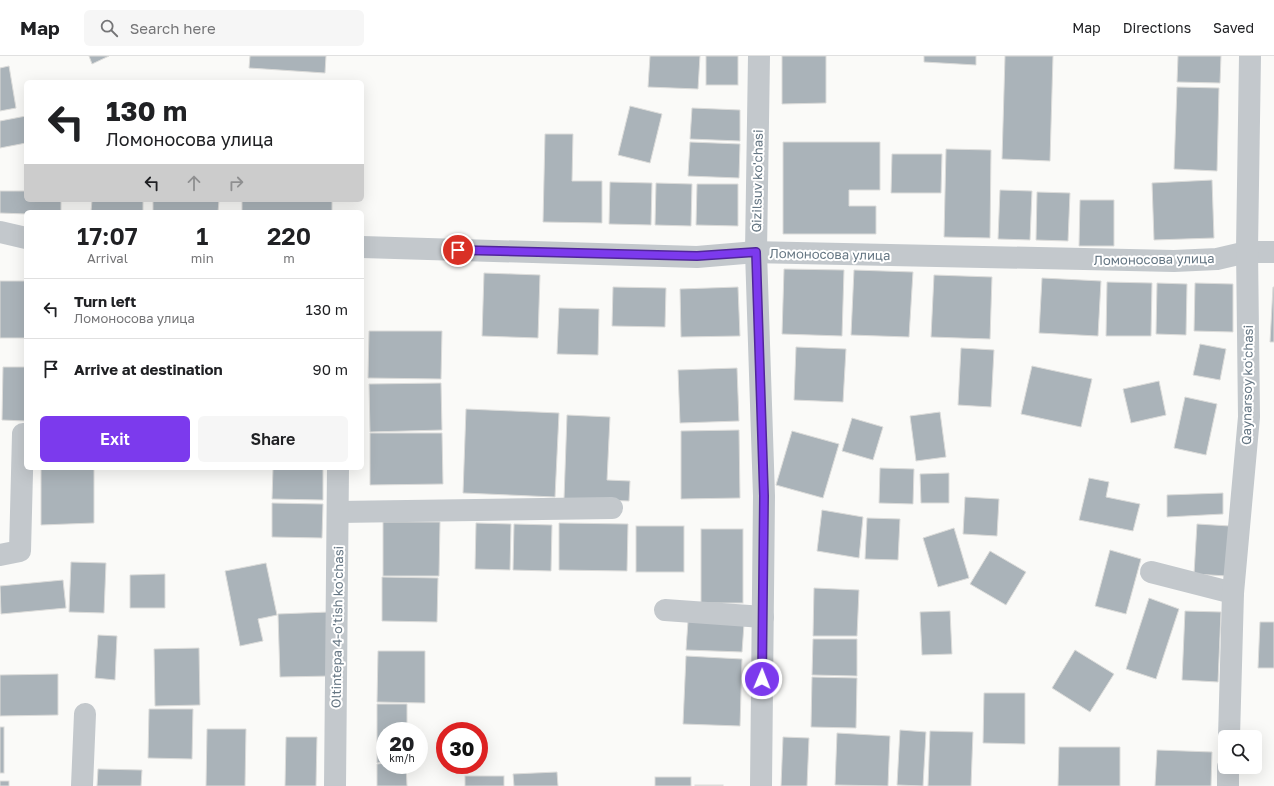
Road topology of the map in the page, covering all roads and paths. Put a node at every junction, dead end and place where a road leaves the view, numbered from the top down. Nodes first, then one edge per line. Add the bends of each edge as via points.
1 (759, 56) edge
2 (1250, 56) edge
3 (0, 232) edge
4 (24, 238) edge
5 (364, 247) edge
6 (756, 252) junction
7 (1247, 252) junction
8 (1274, 252) edge
9 (23, 434) dead end
10 (338, 470) edge
11 (612, 508) dead end
12 (338, 512) junction
13 (0, 555) edge
14 (1151, 572) dead end
15 (1233, 593) junction
16 (665, 610) dead end
17 (763, 617) junction
18 (85, 714) dead end
19 (1229, 730) edge
20 (1228, 774) edge
21 (82, 786) edge
22 (335, 786) edge
23 (761, 786) edge
24 (1228, 786) edge

1 - 6 street, Qizilsuv ko'chasi
2 - 7 street, Qaynarsoy koʻchasi
3 - 4 street
5 - 6 street, Ломоносова улица via 697,256
6 - 7 street, Ломоносова улица via 1174,261 1217,259
6 - 17 street, Qizilsuv ko'chasi via 764,496
7 - 8 street, Ломоносова улица
7 - 15 street, Qaynarsoy koʻchasi via 1249,417
9 - 13 street via 20,551
10 - 12 street, Oltintepa 4-o'tish ko'chasi
11 - 12 street
12 - 22 street, Oltintepa 4-o'tish ko'chasi
14 - 15 street
15 - 19 street, Qaynarsoy koʻchasi
16 - 17 street
17 - 23 street, Qizilsuv ko'chasi
18 - 21 street
20 - 24 street

